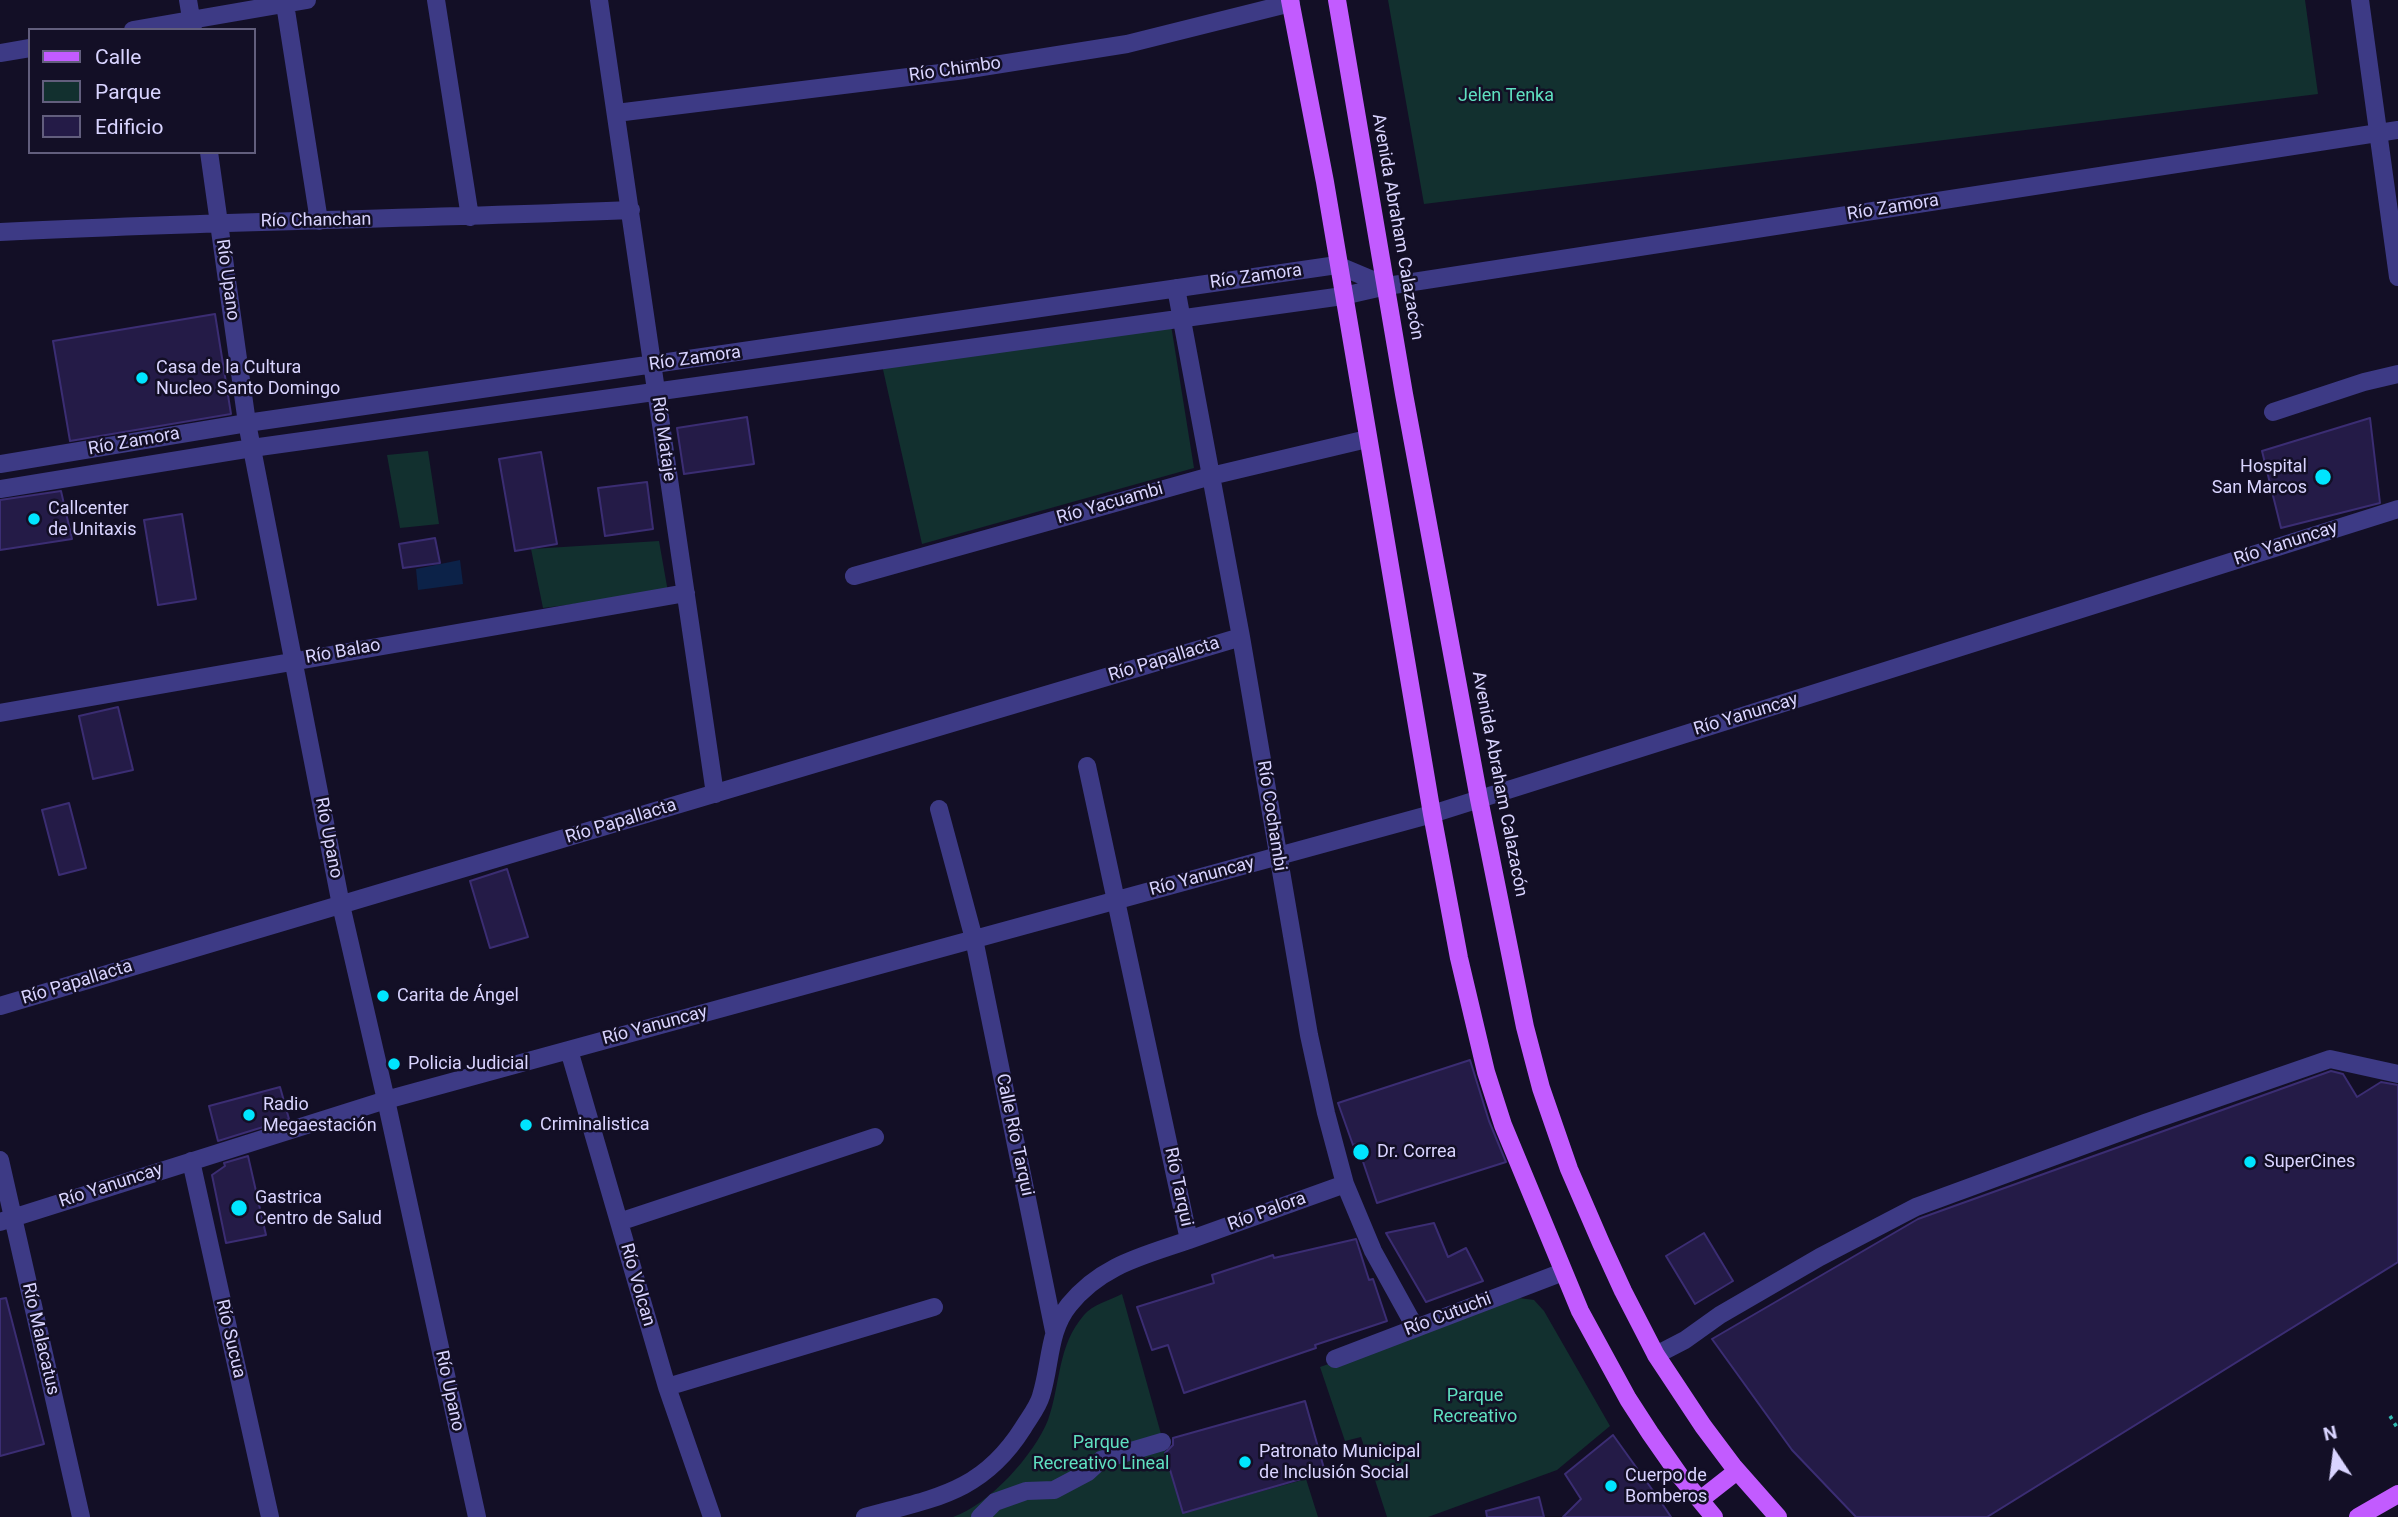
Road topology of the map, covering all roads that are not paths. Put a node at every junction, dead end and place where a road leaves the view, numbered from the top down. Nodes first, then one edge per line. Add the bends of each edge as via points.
1 (188, 0) edge
2 (307, 0) edge
3 (436, 0) edge
4 (599, 0) edge
5 (1337, 0) edge
6 (2360, 0) edge
7 (1290, 2) edge
8 (285, 4) junction
9 (192, 25) edge
10 (157, 28) edge
11 (28, 48) edge
12 (0, 53) edge
13 (616, 113) junction
14 (2398, 130) edge
15 (2379, 132) junction
16 (209, 154) edge
17 (631, 211) junction
18 (470, 217) junction
19 (319, 221) junction
20 (218, 222) junction
21 (0, 232) edge
22 (1337, 265) junction
23 (2398, 277) edge
24 (1387, 286) junction
25 (1176, 288) junction
26 (1343, 296) junction
27 (1182, 317) junction
28 (652, 365) junction
29 (2398, 374) edge
30 (656, 391) junction
31 (2273, 412) dead end
32 (247, 423) junction
33 (1367, 439) junction
34 (252, 448) junction
35 (0, 464) edge
36 (1211, 476) junction
37 (0, 489) edge
38 (2398, 509) edge
39 (854, 576) dead end
40 (686, 593) junction
41 (1241, 638) junction
42 (293, 661) junction
43 (0, 713) edge
44 (1087, 766) dead end
45 (715, 794) junction
46 (1479, 799) junction
47 (939, 809) dead end
48 (1432, 814) junction
49 (1277, 856) junction
50 (1118, 900) junction
51 (341, 905) junction
52 (974, 939) junction
53 (0, 1006) edge
54 (569, 1050) junction
55 (2398, 1074) edge
56 (386, 1100) junction
57 (875, 1137) dead end
58 (0, 1160) edge
59 (191, 1161) junction
60 (1345, 1184) junction
61 (6, 1220) edge
62 (619, 1222) junction
63 (1189, 1240) junction
64 (1563, 1272) junction
65 (934, 1307) dead end
66 (1415, 1327) junction
67 (1054, 1331) junction
68 (1656, 1355) junction
69 (1335, 1359) dead end
70 (667, 1387) junction
71 (1162, 1441) dead end
72 (1737, 1471) junction
73 (2398, 1494) edge
74 (1700, 1500) junction
75 (1713, 1516) edge
76 (80, 1517) edge
77 (270, 1517) edge
78 (477, 1517) edge
79 (712, 1517) edge
80 (865, 1517) edge
81 (980, 1517) edge
82 (1778, 1517) edge
83 (2358, 1517) edge

1 - 9 street
2 - 8 street
3 - 18 street
4 - 13 street, Río Mataje
5 - 24 main road, Avenida Abraham Calazacón
6 - 15 street
7 - 13 street, Río Chimbo via 1127,44 957,71
7 - 22 main road
8 - 9 street
8 - 19 street
9 - 10 street
11 - 12 street
13 - 17 street, Río Mataje
14 - 15 street, Río Zamora
15 - 23 street
15 - 24 street, Río Zamora
16 - 20 street, Río Upano
17 - 18 street, Río Chanchan
17 - 28 street, Río Mataje
18 - 19 street, Río Chanchan
19 - 20 street, Río Chanchan
20 - 21 street, Río Chanchan
20 - 32 street, Río Upano
22 - 24 street
22 - 25 street, Río Zamora
22 - 26 main road
24 - 26 street, Río Zamora
24 - 46 main road, Avenida Abraham Calazacón
25 - 27 street, Río Cochambi
25 - 28 street, Río Zamora
26 - 27 street, Río Zamora
26 - 33 main road
27 - 30 street, Río Zamora
27 - 36 street, Río Cochambi
28 - 30 street, Río Mataje
28 - 32 street, Río Zamora
29 - 31 street
30 - 34 street, Río Zamora
30 - 40 street, Río Mataje
32 - 34 street, Río Upano
32 - 35 street, Río Zamora
33 - 36 street, Río Yacuambi
33 - 48 main road
34 - 37 street, Río Zamora
34 - 42 street, Río Upano
36 - 39 street, Río Yacuambi
36 - 41 street, Río Cochambi
38 - 46 street, Río Yanuncay
40 - 42 street, Río Balao
40 - 45 street, Río Mataje
41 - 45 street, Río Papallacta
41 - 49 street, Río Cochambi
42 - 43 street, Río Balao
42 - 51 street, Río Upano
44 - 50 street, Río Tarqui
45 - 51 street, Río Papallacta
46 - 48 street, Río Yanuncay
46 - 68 main road, Avenida Abraham Calazacón via 1525,1027 1545,1101 1601,1243
47 - 52 street, Calle Río Tarqui
48 - 49 street, Río Yanuncay
48 - 64 main road via 1486,1072
49 - 50 street, Río Yanuncay
49 - 60 street, Río Cochambi via 1309,1035
50 - 52 street, Río Yanuncay
50 - 63 street, Río Tarqui
51 - 53 street, Río Papallacta
51 - 56 street, Río Upano
52 - 54 street, Río Yanuncay
52 - 67 street, Calle Río Tarqui
54 - 56 street, Río Yanuncay
54 - 62 street, Río Volcan
55 - 68 street via 2330,1059 1916,1207 1820,1257
56 - 59 street, Río Yanuncay
56 - 78 street, Río Upano
57 - 62 street
58 - 61 street, Río Malacatus
59 - 61 street, Río Yanuncay
59 - 77 street, Río Sucua
60 - 63 street, Río Palora
60 - 66 street, Río Cochambi via 1373,1251
61 - 76 street, Río Malacatus
62 - 70 street, Río Volcan
63 - 67 street, Río Tarqui via 1109,1270 1079,1294
64 - 66 street, Río Cutuchi
64 - 74 main road via 1628,1399
65 - 70 street
66 - 69 street, Río Cutuchi
67 - 80 street, Río Tarqui via 1041,1399 994,1465 951,1493
68 - 72 main road, Avenida Abraham Calazacón
70 - 79 street, Río Volcan
71 - 81 street via 1101,1460 1054,1490 1026,1491 995,1502
72 - 74 main road
72 - 82 main road, Avenida Abraham Calazacón
73 - 83 main road
74 - 75 main road

